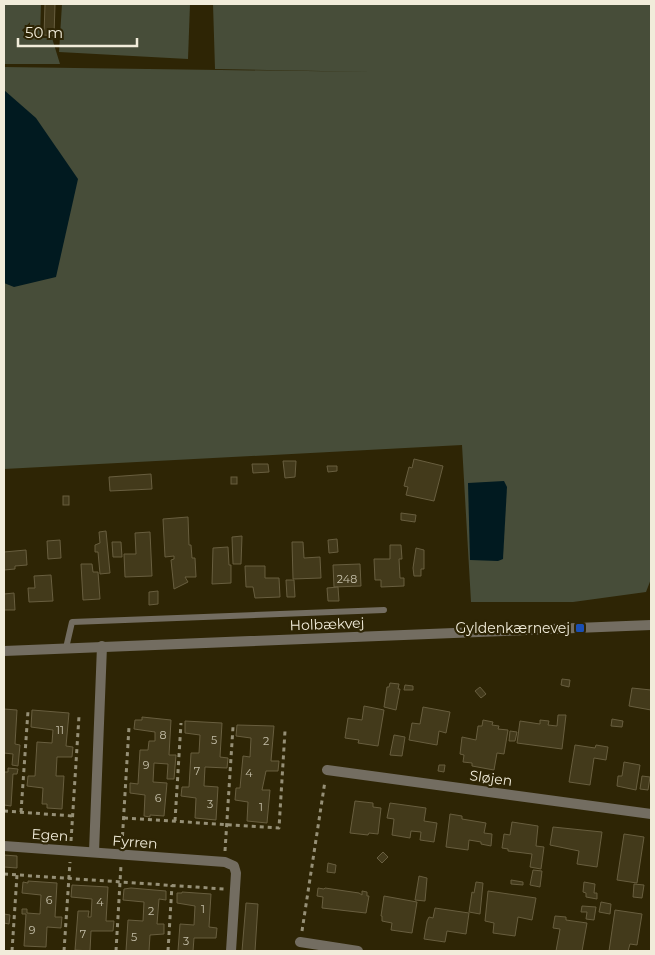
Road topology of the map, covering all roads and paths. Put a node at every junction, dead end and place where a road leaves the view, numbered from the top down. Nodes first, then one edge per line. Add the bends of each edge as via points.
1 (384, 610) dead end
2 (651, 625) edge
3 (102, 646) junction
4 (66, 648) junction
5 (4, 651) edge
6 (28, 711) dead end
7 (79, 716) dead end
8 (181, 723) dead end
9 (129, 727) dead end
10 (233, 727) dead end
11 (285, 731) dead end
12 (327, 770) joint
13 (4, 811) edge
14 (21, 812) junction
15 (651, 814) edge
16 (73, 816) junction
17 (124, 818) junction
18 (176, 821) junction
19 (227, 824) junction
20 (4, 846) edge
21 (70, 851) junction
22 (94, 852) junction
23 (122, 854) junction
24 (225, 862) junction
25 (4, 874) edge
26 (17, 875) junction
27 (69, 879) junction
28 (120, 882) junction
29 (172, 885) junction
30 (235, 890) junction
31 (300, 942) joint
32 (12, 951) edge
33 (64, 951) edge
34 (116, 951) edge
35 (168, 951) edge
36 (231, 951) edge
37 (358, 951) edge

1 - 4 lane via 72,622
2 - 3 street, Holbækvej
3 - 4 street, Holbækvej
3 - 22 street, Fyrren
4 - 5 street, Holbækvej
6 - 14 path
7 - 16 path
8 - 18 path
9 - 17 path
10 - 19 path
11 - 19 path via 279,828
12 - 15 street, Sløjen
12 - 31 path
13 - 14 path
14 - 16 path
16 - 21 path
17 - 18 path
17 - 23 path
18 - 19 path
19 - 24 path
20 - 21 street, Egen
21 - 22 street, Egen
21 - 27 path
22 - 23 street, Fyrren
23 - 24 street, Fyrren
23 - 28 path
24 - 30 street via 234,866
25 - 26 path
26 - 27 path
26 - 32 path
27 - 28 path
27 - 33 path
28 - 29 path
28 - 34 path
29 - 30 path
29 - 35 path
30 - 36 street
31 - 37 street

